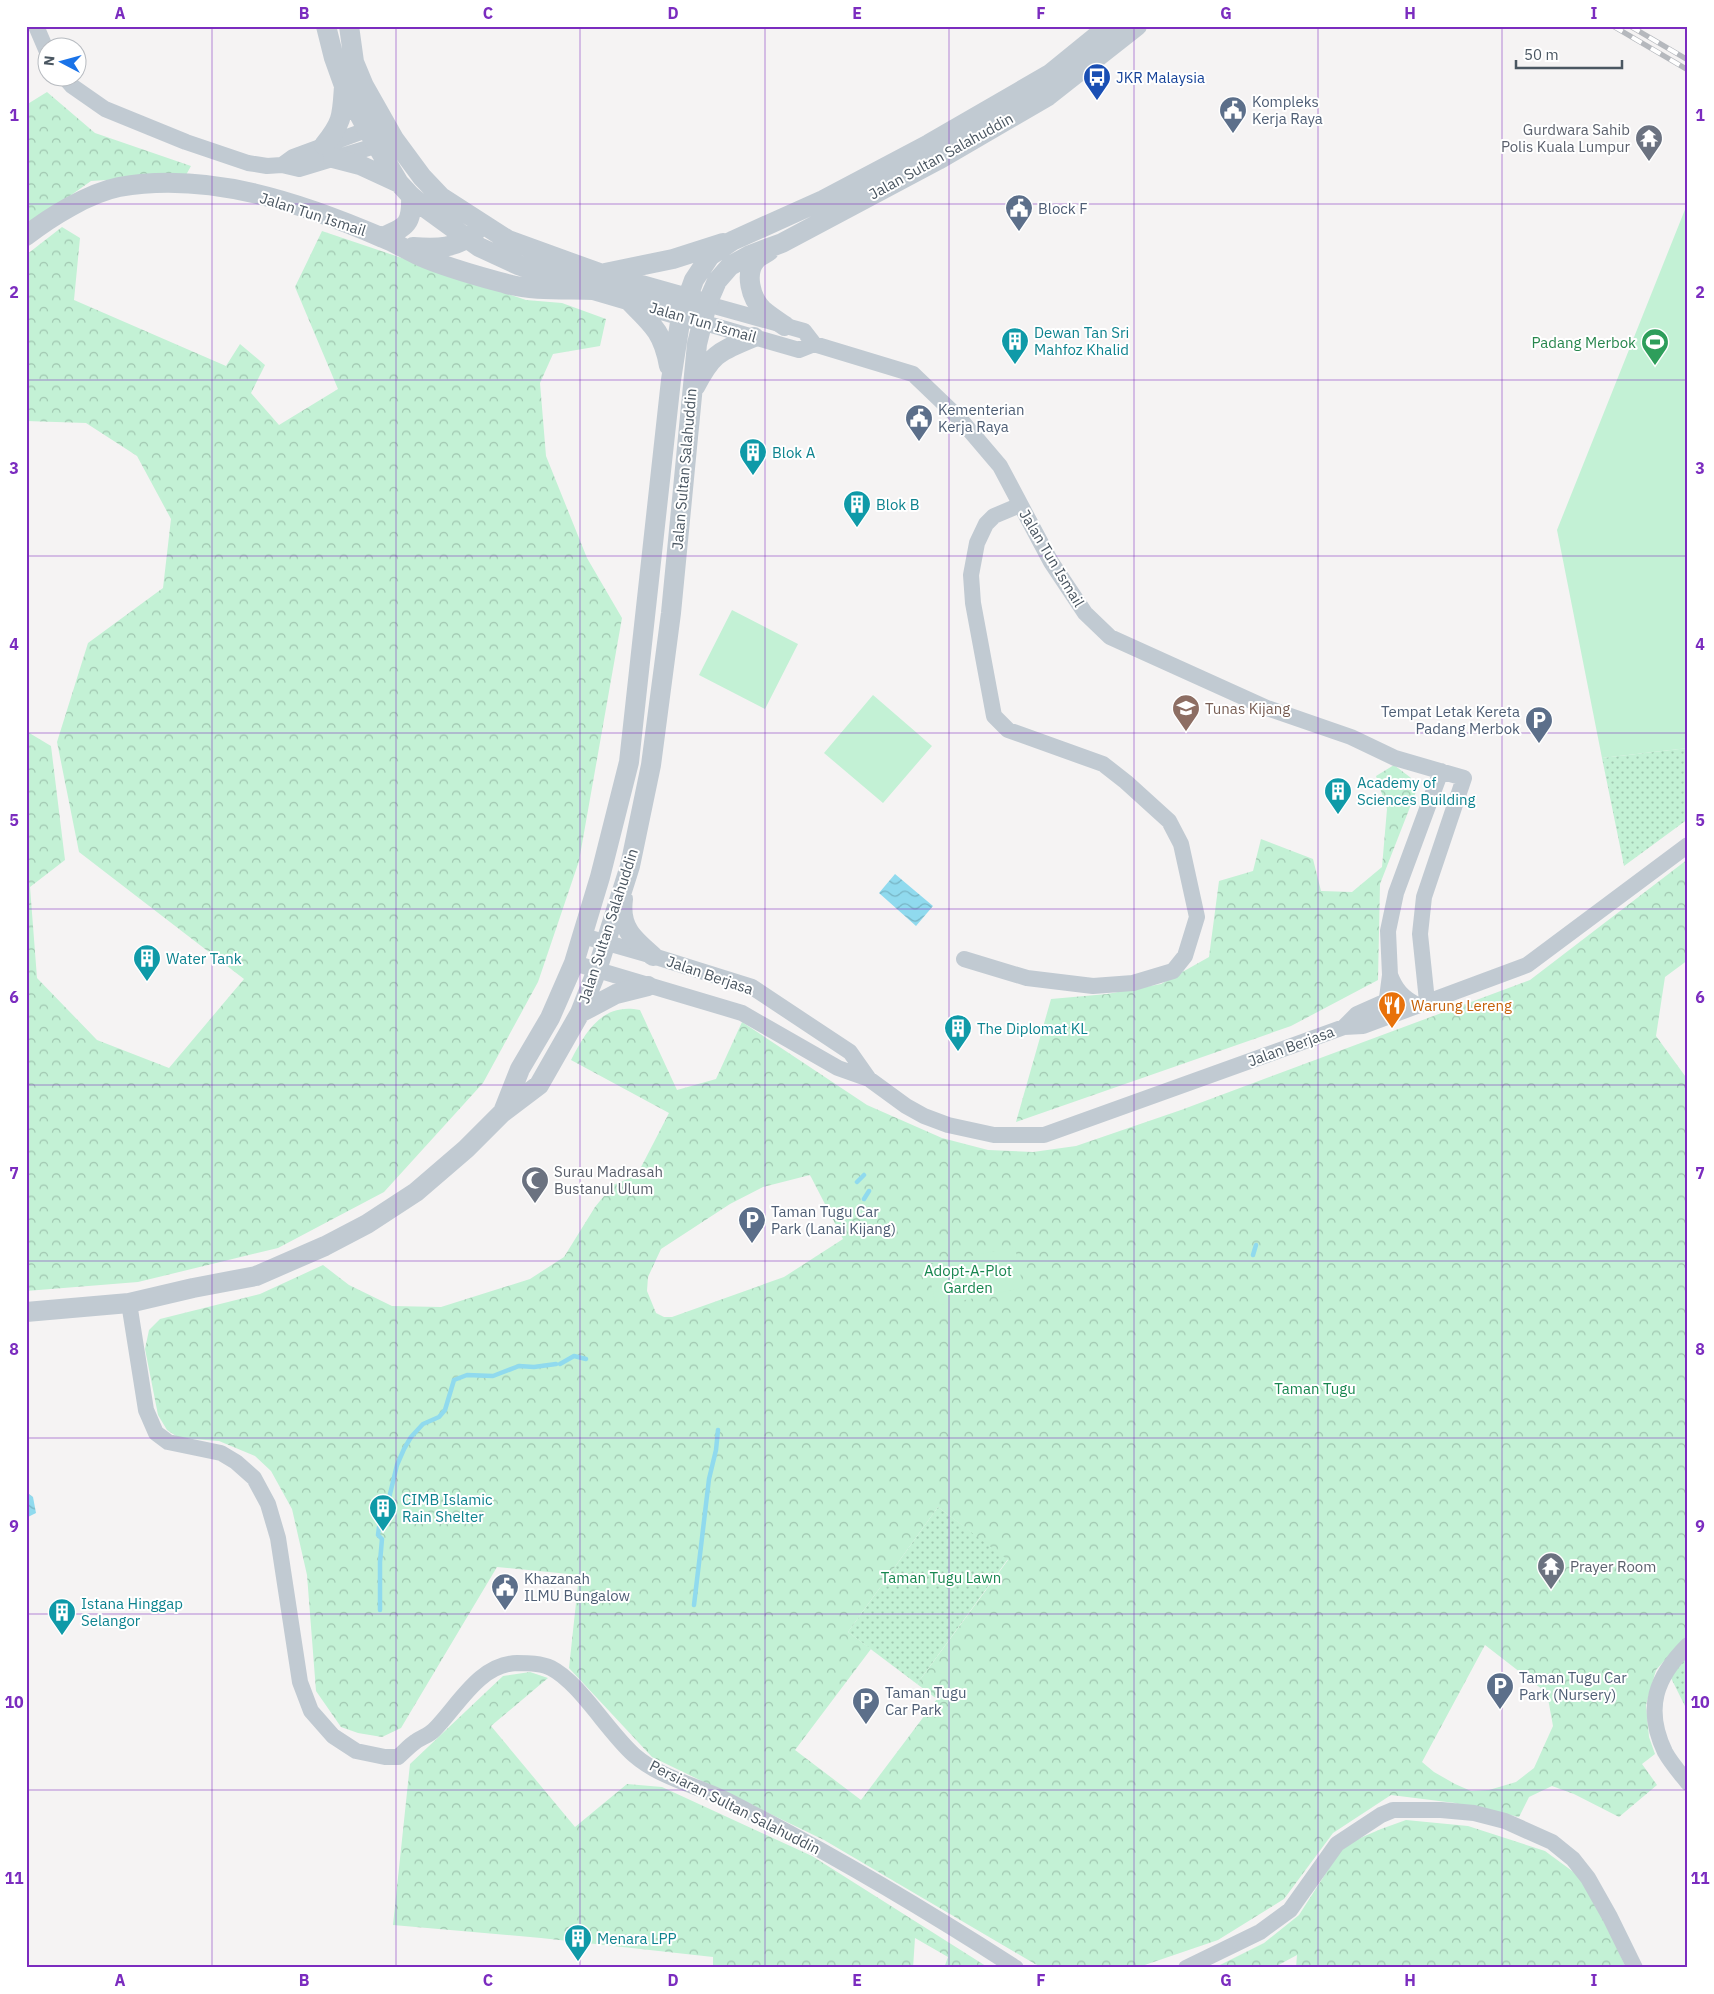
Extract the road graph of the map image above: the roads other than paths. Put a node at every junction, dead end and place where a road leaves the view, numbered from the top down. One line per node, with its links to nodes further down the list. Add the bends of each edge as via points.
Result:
1 (36, 26): 6 (street)
2 (326, 26): 7 (street)
3 (349, 26): 9 (street, via 354,62)
4 (1109, 26): 15 (street, Jalan Sultan Salahuddin, via 1050,74 946,134 823,200)
5 (1137, 26): 17 (street, Jalan Sultan Salahuddin, via 1048,96 938,160)
6 (41, 38)
7 (344, 86): 9 (street); 10 (street, via 341,120)
8 (75, 88): 10 (street, via 105,109 248,163 298,169)
9 (381, 134): 10 (street); 11 (street, Jalan Tun Ismail); 12 (street, Jalan Tun Ismail, via 441,196)
10 (329, 152): 11 (street)
11 (405, 190): 14 (street, via 411,216 400,230); 16 (street, Jalan Tun Ismail)
12 (486, 226): 16 (street, Jalan Tun Ismail); 20 (street, Jalan Tun Ismail, via 508,240)
13 (26, 236): 14 (street, Jalan Tun Ismail, via 76,203 117,188 152,183 194,185 277,199)
14 (382, 237): 18 (street, Jalan Tun Ismail)
15 (732, 241): 20 (street); 22 (street, Jalan Sultan Salahuddin, via 710,256 702,267)
16 (473, 243): 18 (street, Jalan Tun Ismail, via 442,249); 19 (street, Jalan Tun Ismail, via 471,258); 20 (street, Jalan Tun Ismail, via 518,265)
17 (782, 243): 23 (street, Jalan Sultan Salahuddin, via 730,266 717,281); 24 (street, via 756,260 750,272 750,286 762,309)
18 (400, 245): 19 (street, Jalan Tun Ismail)
19 (449, 266): 20 (street, via 509,285 554,289)
20 (598, 282): 21 (street, Jalan Tun Ismail); 22 (street, Jalan Tun Ismail)
21 (628, 300): 22 (street, Jalan Tun Ismail); 27 (street, via 659,332 666,348)
22 (684, 307): 23 (street, Jalan Tun Ismail); 27 (street, Jalan Sultan Salahuddin)
23 (704, 313): 24 (street, Jalan Tun Ismail); 25 (street, Jalan Tun Ismail); 28 (street, Jalan Sultan Salahuddin)
24 (785, 326): 26 (street, Jalan Tun Ismail, via 804,331)
25 (754, 337): 26 (street, Jalan Tun Ismail, via 799,350); 28 (street, via 712,358)
26 (814, 344): 29 (street, Jalan Tun Ismail, via 913,374 960,418 1000,466)
27 (671, 380): 34 (street, Jalan Sultan Salahuddin, via 629,762)
28 (691, 396): 33 (street, Jalan Sultan Salahuddin, via 671,613 651,765)
29 (1020, 505): 30 (street, Jalan Tun Ismail, via 1051,562 1085,613 1110,637 1267,708 1351,737 1395,758); 37 (street, via 994,516 986,524 977,544 971,575 973,603 994,716 1008,730 1103,764 1169,822 1181,844 1198,917 1185,956 1172,971 1133,983 1093,986 1027,978)
30 (1441, 771): 31 (street); 31 (street, Jalan Tun Ismail, via 1464,778); 40 (street, via 1396,893 1388,931)
31 (1453, 812): 42 (street, Jalan Tun Ismail, via 1424,897 1420,934)
32 (1688, 845): 42 (street, Jalan Berjasa, via 1527,965)
33 (624, 887): 35 (street, Jalan Sultan Salahuddin); 36 (street, via 621,913 634,940)
34 (583, 936): 35 (street, Jalan Berjasa); 38 (street, Jalan Sultan Salahuddin)
35 (605, 943): 36 (street, Jalan Berjasa); 39 (street, Jalan Sultan Salahuddin)
36 (653, 956): 45 (street, Jalan Berjasa, via 752,987 850,1052)
37 (964, 959)
38 (574, 963): 39 (street, Jalan Berjasa); 46 (street, Jalan Sultan Salahuddin, via 550,1018 520,1069)
39 (597, 970): 41 (street, Jalan Berjasa); 43 (street, Jalan Sultan Salahuddin)
40 (1390, 975): 42 (street, via 1404,999); 44 (street, via 1384,1002 1358,1014)
41 (648, 986): 43 (street, via 616,994); 45 (street, Jalan Berjasa, via 742,1013 838,1068)
42 (1422, 1003): 44 (street, Jalan Berjasa, via 1362,1026)
43 (580, 1013): 46 (street, Jalan Sultan Salahuddin, via 539,1085)
44 (1344, 1027): 45 (street, Jalan Berjasa, via 1044,1135 994,1135 948,1125 906,1106)
45 (868, 1079)
46 (502, 1113): 47 (street, Jalan Sultan Salahuddin, via 416,1192 367,1224 325,1246 256,1276)
47 (129, 1303): 48 (street, Jalan Sultan Salahuddin); 51 (street, Persiaran Sultan Salahuddin, via 146,1410 156,1433 168,1442 221,1453 236,1462 254,1478 268,1504 278,1538 300,1682 311,1710 333,1736 356,1751 398,1757 434,1730 472,1686 487,1674 514,1663 550,1667 572,1684 634,1756 666,1775 720,1797 813,1845 924,1909)
48 (26, 1312)
49 (1688, 1645): 50 (street, via 1662,1677 1654,1722 1666,1753)
50 (1688, 1783)
51 (1016, 1968)
52 (1186, 1968): 53 (street, via 1260,1932 1290,1910 1338,1844 1393,1810 1474,1814 1505,1821 1552,1842 1573,1859 1588,1878)
53 (1635, 1968)

